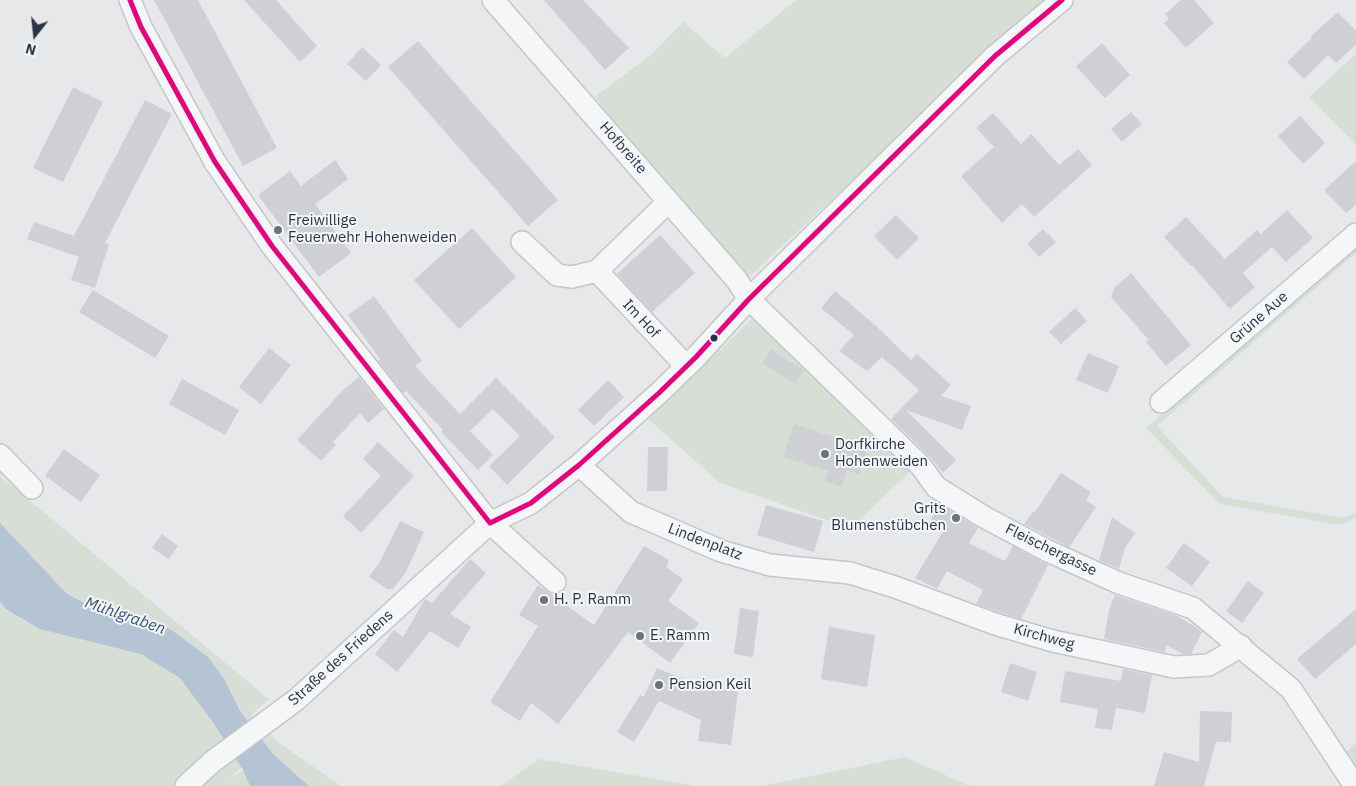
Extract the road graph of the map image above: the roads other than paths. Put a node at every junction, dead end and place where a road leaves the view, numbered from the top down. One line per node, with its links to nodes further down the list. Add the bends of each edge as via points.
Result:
1 (130, 0): 14 (street, via 141,27 215,162 272,246)
2 (493, 0): 4 (street, Hofbreite)
3 (1062, 0): 8 (street, Straße des Friedens, via 995,56)
4 (668, 202): 7 (street); 8 (street, Hofbreite)
5 (1356, 234): 10 (street, Grüne Aue)
6 (522, 242): 7 (street, via 557,276 572,277)
7 (597, 271): 9 (street, Im Hof)
8 (750, 299): 9 (street, Straße des Friedens); 17 (street, Fleischergasse, via 921,466 936,487 1048,551 1119,583 1193,608)
9 (686, 366): 12 (street, Straße des Friedens)
10 (1161, 402)
11 (0, 455): 13 (street)
12 (579, 465): 14 (street, Straße des Friedens, via 531,503); 15 (street, Lindenplatz, via 631,512 721,551 770,565)
13 (32, 488)
14 (490, 523): 16 (street); 18 (street, Straße des Friedens, via 296,700 212,762)
15 (850, 573): 17 (street, Kirchweg, via 1045,639 1174,667 1209,665)
16 (555, 582)
17 (1241, 646): 19 (street, Fleischergasse, via 1291,689)
18 (186, 786)
19 (1355, 786)

